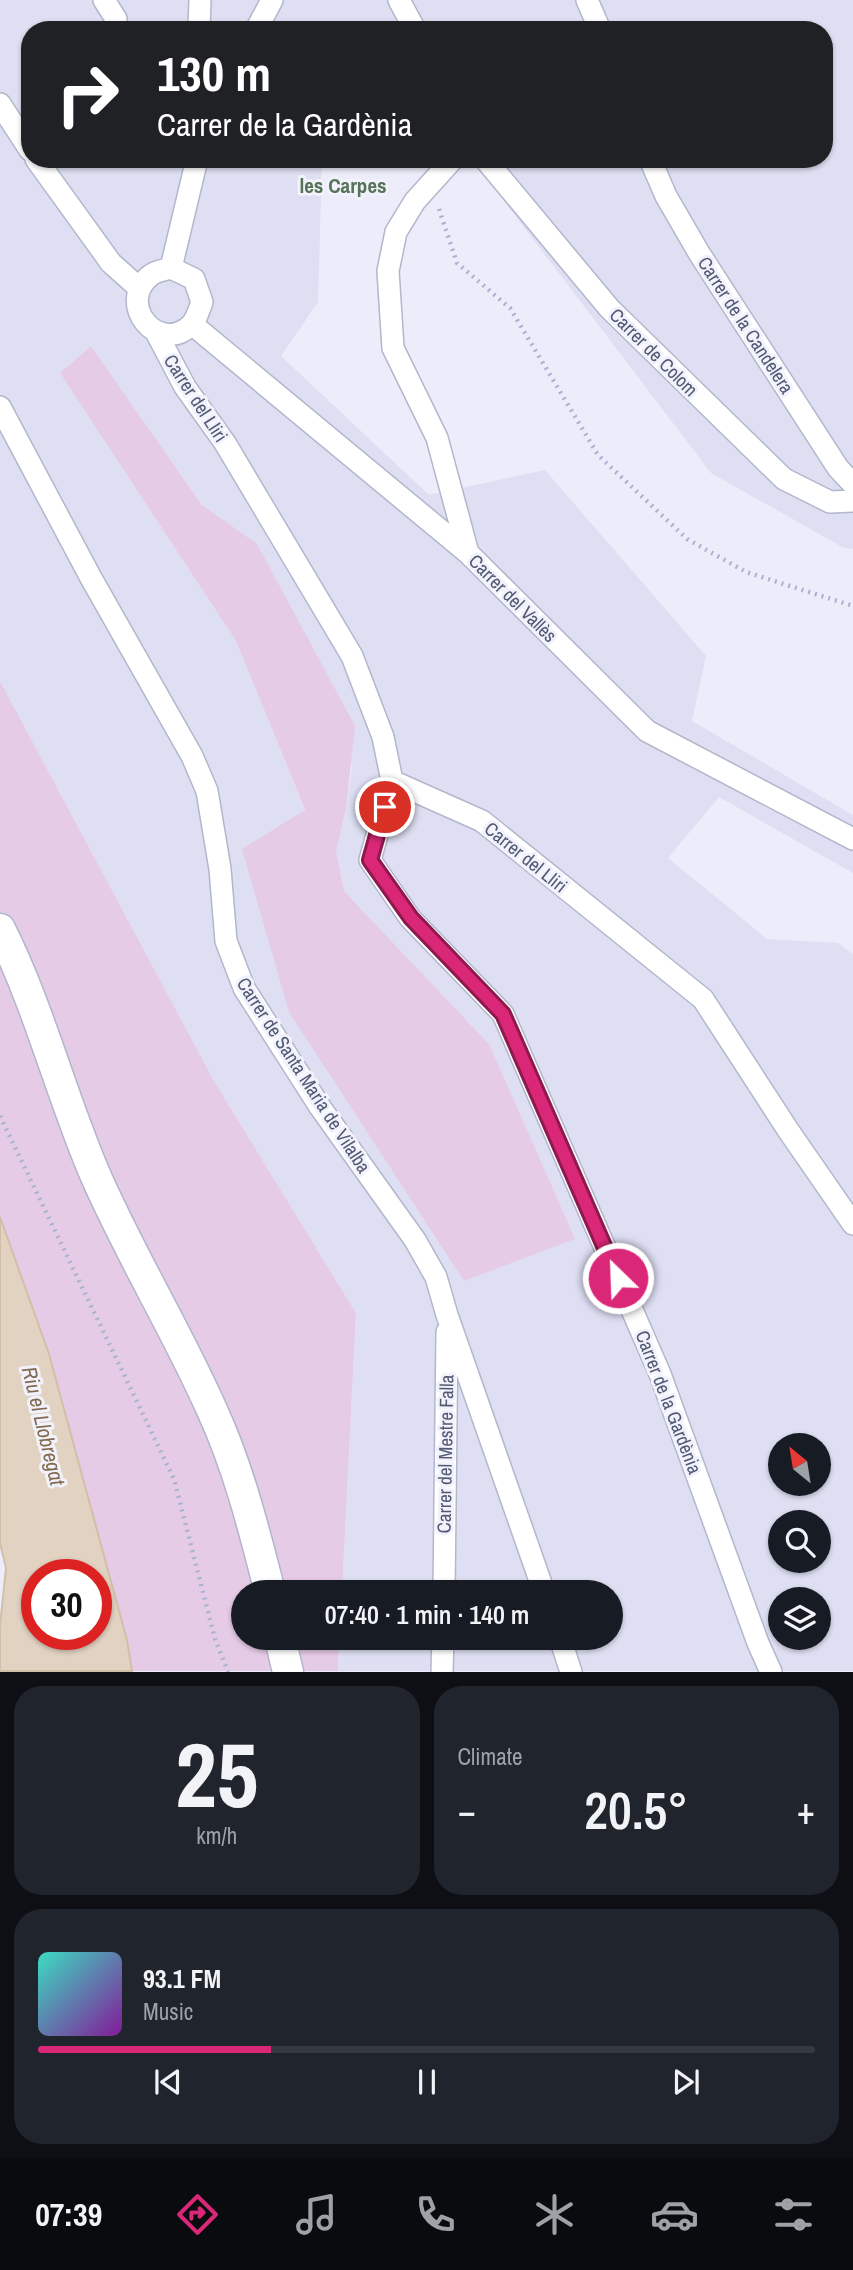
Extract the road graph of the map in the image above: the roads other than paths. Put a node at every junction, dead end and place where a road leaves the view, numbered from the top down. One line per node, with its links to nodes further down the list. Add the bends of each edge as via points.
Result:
1 (104, 0): 6 (street)
2 (200, 0): 7 (street)
3 (272, 0): 8 (street)
4 (399, 0): 9 (street)
5 (587, 0): 10 (street)
6 (116, 19)
7 (199, 21)
8 (261, 21)
9 (410, 21)
10 (596, 21)
11 (0, 104): 12 (street)
12 (21, 136)
13 (42, 168): 19 (street, via 111,263)
14 (195, 168): 18 (street)
15 (445, 168): 25 (street, via 415,201 396,232 388,271 393,348 437,438)
16 (492, 168): 24 (street, Carrer de Colom, via 609,308 783,479 830,502)
17 (654, 168): 23 (street, Carrer de la Candelera, via 699,253 838,468)
18 (171, 268): 19 (street, via 152,273); 20 (street, via 194,279 202,302)
19 (139, 288): 21 (street, via 136,305 143,321)
20 (192, 325): 21 (street, via 182,332); 25 (street, Carrer del Vallès)
21 (156, 332): 26 (street, Carrer del Lliri, via 185,387 225,443 352,656 383,737)
22 (0, 407): 30 (street, Carrer de Santa Maria de Vilalba, via 207,791 226,941 244,988 320,1107 415,1240 436,1277)
23 (853, 484)
24 (853, 501)
25 (468, 553): 27 (street, Carrer del Vallès, via 647,731)
26 (392, 781): 29 (street, Carrer del Lliri, via 482,821 703,999); 40 (street, Carrer de la Gardènia, via 370,860 411,918 503,1014 660,1374)
27 (853, 839)
28 (0, 929): 31 (street, via 18,965 94,1171 214,1413 234,1463)
29 (853, 1224)
30 (447, 1315): 32 (street, Carrer del Mestre Falla); 33 (street, Carrer de Santa Maria de Vilalba)
31 (267, 1580)
32 (443, 1580)
33 (540, 1580)
34 (283, 1650): 37 (street)
35 (443, 1650): 38 (street)
36 (564, 1650): 39 (street)
37 (288, 1671)
38 (442, 1671)
39 (571, 1671)
40 (771, 1671)

